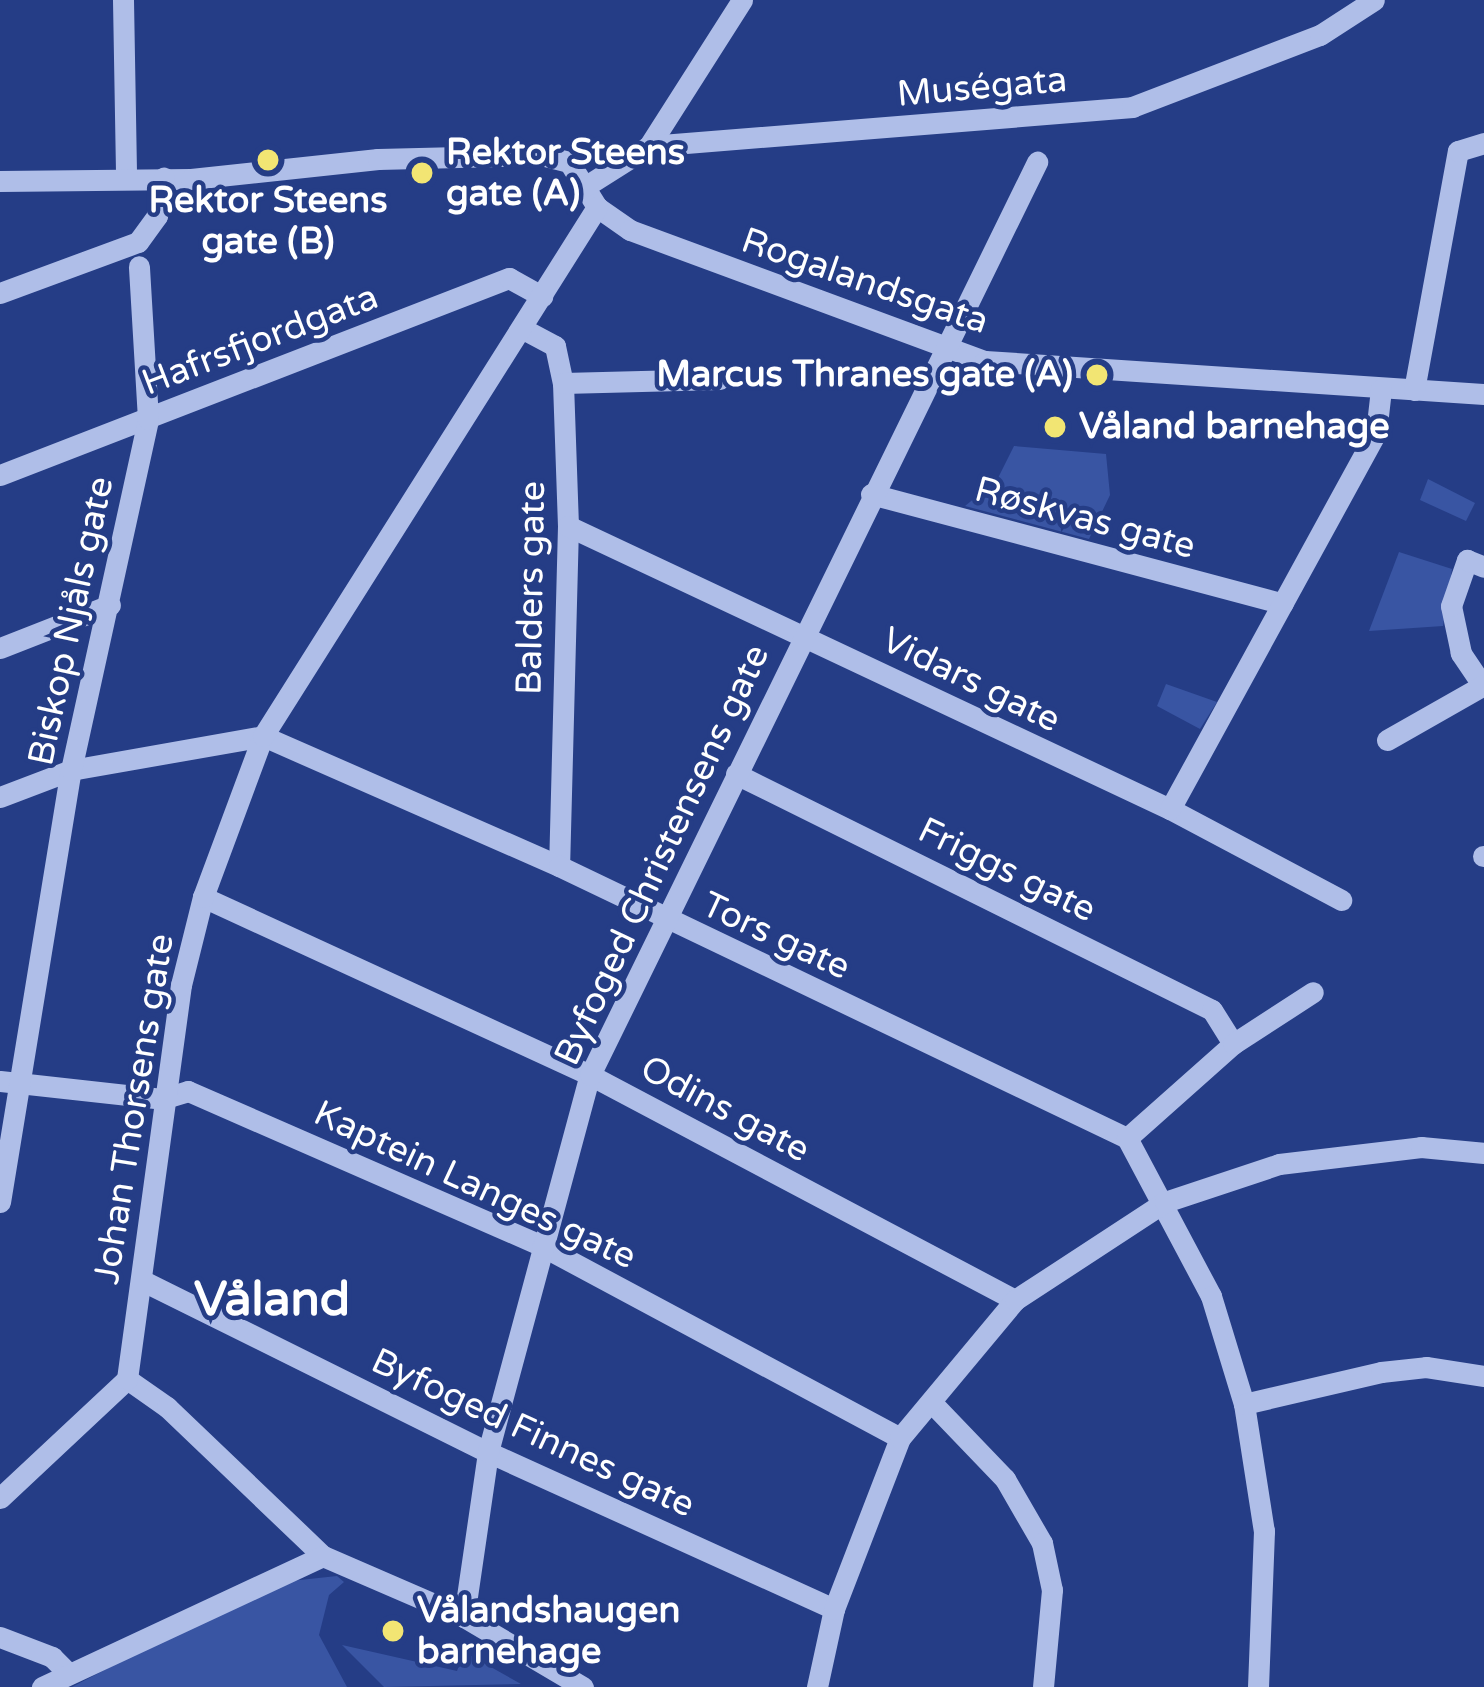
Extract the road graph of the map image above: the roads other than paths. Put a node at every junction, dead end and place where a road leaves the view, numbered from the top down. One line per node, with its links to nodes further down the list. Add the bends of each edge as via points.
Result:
1 (123, 0): 7 (street)
2 (742, 0): 5 (street)
3 (1374, 0): 5 (street, Muségata, via 1320,35 1132,107)
4 (1484, 143): 20 (street, via 1458,151)
5 (649, 146): 10 (street, Muségata)
6 (1036, 162): 16 (street, Byfoged Christensens gate)
7 (126, 175): 8 (street); 9 (street)
8 (164, 178): 10 (street, via 541,155 569,162); 13 (street, via 157,216 138,242)
9 (0, 181)
10 (586, 186): 11 (street)
11 (597, 207): 14 (street, Johan Thorsens gate); 16 (street, Rogalandsgata, via 630,230)
12 (140, 266): 22 (street, Biskop Njåls gate)
13 (0, 293)
14 (542, 296): 15 (street, Johan Thorsens gate); 22 (street, Hafrsfjordgata, via 509,278)
15 (525, 330): 18 (street, Balders gate, via 555,346); 32 (street, Johan Thorsens gate)
16 (943, 348): 19 (street, Rogalandsgata, via 985,361); 24 (street, Byfoged Christensens gate)
17 (720, 379): 18 (street)
18 (563, 383): 25 (street, Balders gate)
19 (1381, 389): 20 (street, Rogalandsgata); 27 (street, via 1376,434)
20 (1414, 390): 21 (street, Rogalandsgata)
21 (1484, 394)
22 (148, 419): 23 (street, Hafrsfjordgata); 28 (street, Biskop Njåls gate)
23 (0, 475)
24 (871, 494): 27 (street, Røskvas gate); 29 (street, Byfoged Christensens gate)
25 (568, 526): 29 (street, Vidars gate); 38 (street, Balders gate)
26 (1484, 567): 31 (street, via 1467,560 1451,606 1461,653)
27 (1283, 604): 37 (street)
28 (110, 605): 30 (street); 34 (street, Biskop Njåls gate)
29 (803, 634): 35 (street, Byfoged Christensens gate); 37 (street, Vidars gate)
30 (0, 648)
31 (1483, 685): 33 (street)
32 (263, 736): 34 (street); 38 (street, Tors gate); 39 (street, Johan Thorsens gate)
33 (1387, 740)
34 (71, 770): 36 (street); 45 (street, Biskop Njåls gate)
35 (736, 774): 41 (street, Byfoged Christensens gate); 43 (street, Friggs gate, via 1198,999)
36 (0, 797)
37 (1170, 809): 40 (street, Vidars gate)
38 (559, 866): 41 (street, Tors gate)
39 (203, 897): 44 (street, Odins gate); 46 (street, Johan Thorsens gate)
40 (1341, 900)
41 (666, 921): 44 (street, Byfoged Christensens gate); 47 (street, Tors gate)
42 (1313, 992): 43 (street)
43 (1233, 1044): 47 (street)
44 (590, 1075): 51 (street, Byfoged Christensens gate); 53 (street, Odins gate)
45 (6, 1084): 46 (street, Kaptein Langes gate); 49 (street, Biskop Njåls gate)
46 (163, 1100): 51 (street, Kaptein Langes gate, via 188,1091); 52 (street, Johan Thorsens gate)
47 (1127, 1138): 50 (street)
48 (1484, 1153): 50 (street, via 1420,1147 1279,1164)
49 (0, 1202)
50 (1165, 1202): 53 (street); 57 (street, via 1210,1295)
51 (542, 1246): 58 (street, Kaptein Langes gate); 59 (street, Byfoged Christensens gate)
52 (141, 1280): 55 (street, Johan Thorsens gate); 59 (street, Byfoged Finnes gate)
53 (1015, 1300): 56 (street)
54 (1484, 1376): 57 (street, via 1426,1367 1382,1372)
55 (128, 1379): 60 (street); 61 (street)
56 (933, 1404): 58 (street); 69 (street, via 1005,1479 1042,1543 1052,1590)
57 (1244, 1404): 70 (street, via 1264,1531)
58 (899, 1438): 62 (street)
59 (488, 1452): 62 (street, Byfoged Finnes gate); 63 (street, Byfoged Christensens gate)
60 (0, 1498)
61 (322, 1556): 63 (street); 65 (street)
62 (834, 1609): 68 (street)
63 (464, 1617): 67 (street)
64 (0, 1637): 65 (street, via 52,1657)
65 (65, 1671): 66 (street)
66 (42, 1687)
67 (583, 1687)
68 (817, 1687)
69 (1043, 1687)
70 (1258, 1687)

